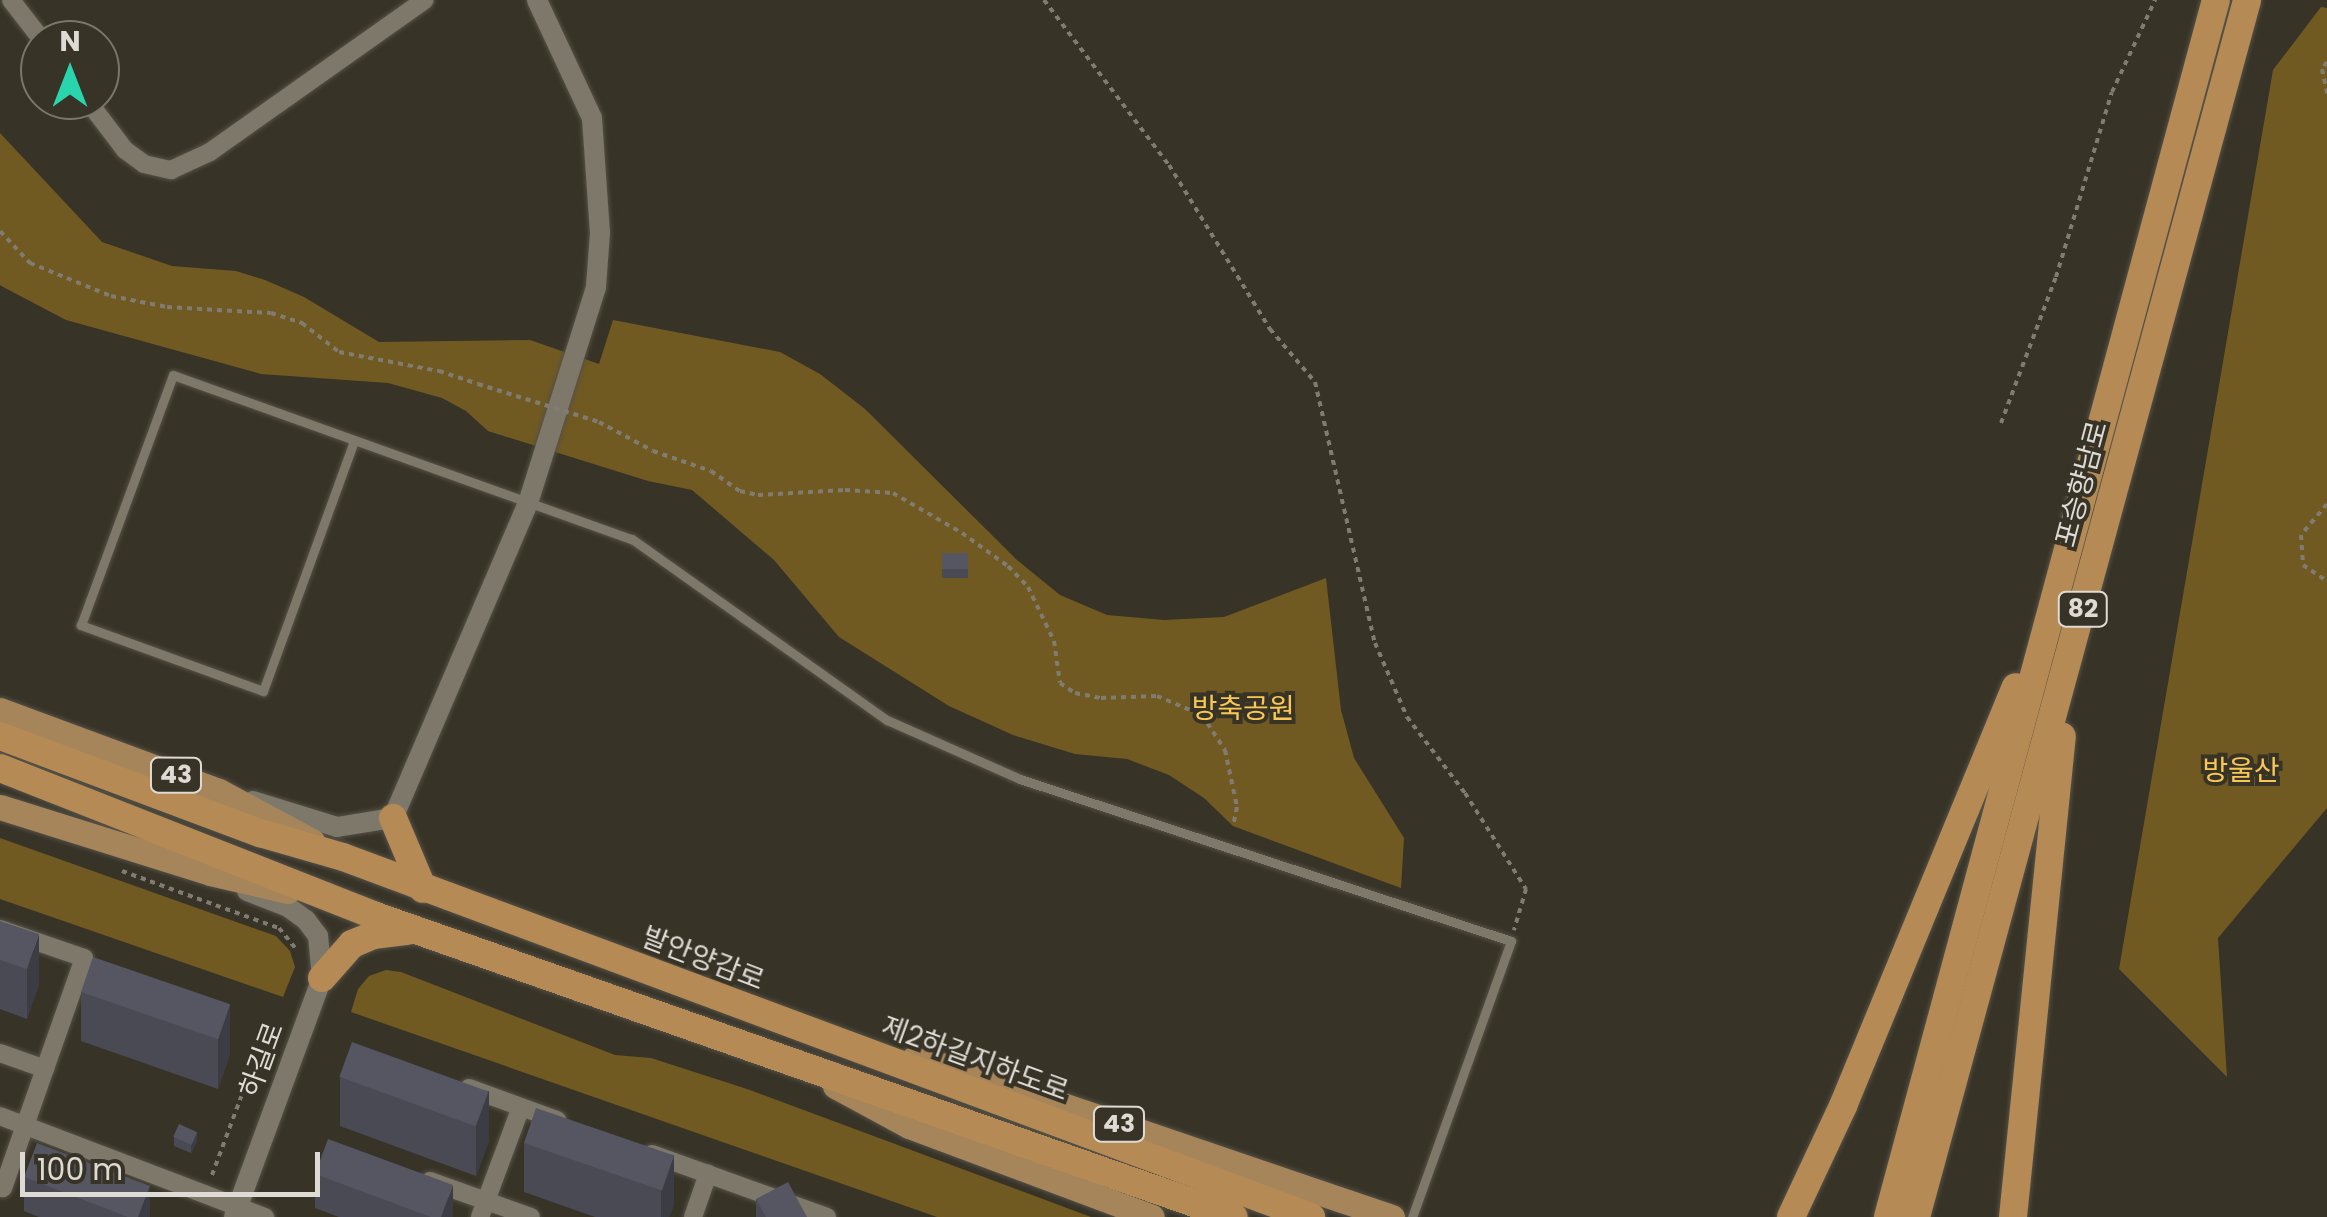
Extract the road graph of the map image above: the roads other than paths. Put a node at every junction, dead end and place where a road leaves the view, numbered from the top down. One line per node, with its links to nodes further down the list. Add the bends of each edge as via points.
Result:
1 (426, 0): 5 (street, via 210,152 170,170 144,164 125,150)
2 (537, 0): 7 (street, via 592,118 600,234 596,287)
3 (2216, 0): 8 (highway, 포승향남로 / 82)
4 (2247, 0): 9 (highway, 포승향남로 / 82)
5 (102, 120)
6 (354, 441): 6 (lane, via 263,691 82,625 173,375); 7 (lane)
7 (528, 502): 15 (street); 46 (lane, via 632,539 887,720 1020,779 1510,941)
8 (2051, 608): 47 (highway); 48 (highway, 포승향남로 / 82)
9 (2070, 657): 49 (highway, 포승향남로 / 82); 50 (highway)
10 (0, 710): 13 (main road, 43)
11 (0, 736): 17 (highway, 발안양감로)
12 (0, 768): 19 (highway)
13 (219, 790): 15 (street, via 337,827); 17 (main road, 43)
14 (0, 806): 16 (main road)
15 (393, 818): 18 (highway)
16 (64, 829): 19 (main road); 22 (street, via 288,907 318,936)
17 (343, 857): 18 (highway, 발안양감로 / 43)
18 (424, 889): 23 (highway, 발안양감로 / 43)
19 (344, 904): 21 (highway)
20 (0, 929): 26 (street, via 93,961)
21 (420, 931): 22 (highway, via 394,930 352,944); 25 (highway)
22 (322, 978): 37 (street, 하길로)
23 (842, 1045): 44 (highway, 제2하길지하도로); 45 (main road, 발안양감로 / 43, via 951,1067)
24 (0, 1053): 26 (street)
25 (778, 1056): 42 (main road, via 909,1126); 43 (highway)
26 (45, 1069): 30 (street)
27 (454, 1083): 28 (street)
28 (520, 1107): 31 (street); 36 (street)
29 (0, 1116): 30 (street)
30 (26, 1125): 35 (street); 37 (street)
31 (577, 1127)
32 (633, 1147): 33 (street)
33 (708, 1174): 40 (street); 41 (street)
34 (414, 1175): 36 (street)
35 (3, 1188)
36 (483, 1209): 39 (street)
37 (236, 1212): 38 (street)
38 (265, 1217)
39 (530, 1217)
40 (693, 1217)
41 (827, 1217)
42 (1152, 1217)
43 (1234, 1217)
44 (1311, 1217)
45 (1392, 1217)
46 (1412, 1217)
47 (1791, 1217)
48 (1888, 1217)
49 (1916, 1217)
50 (2013, 1217)

